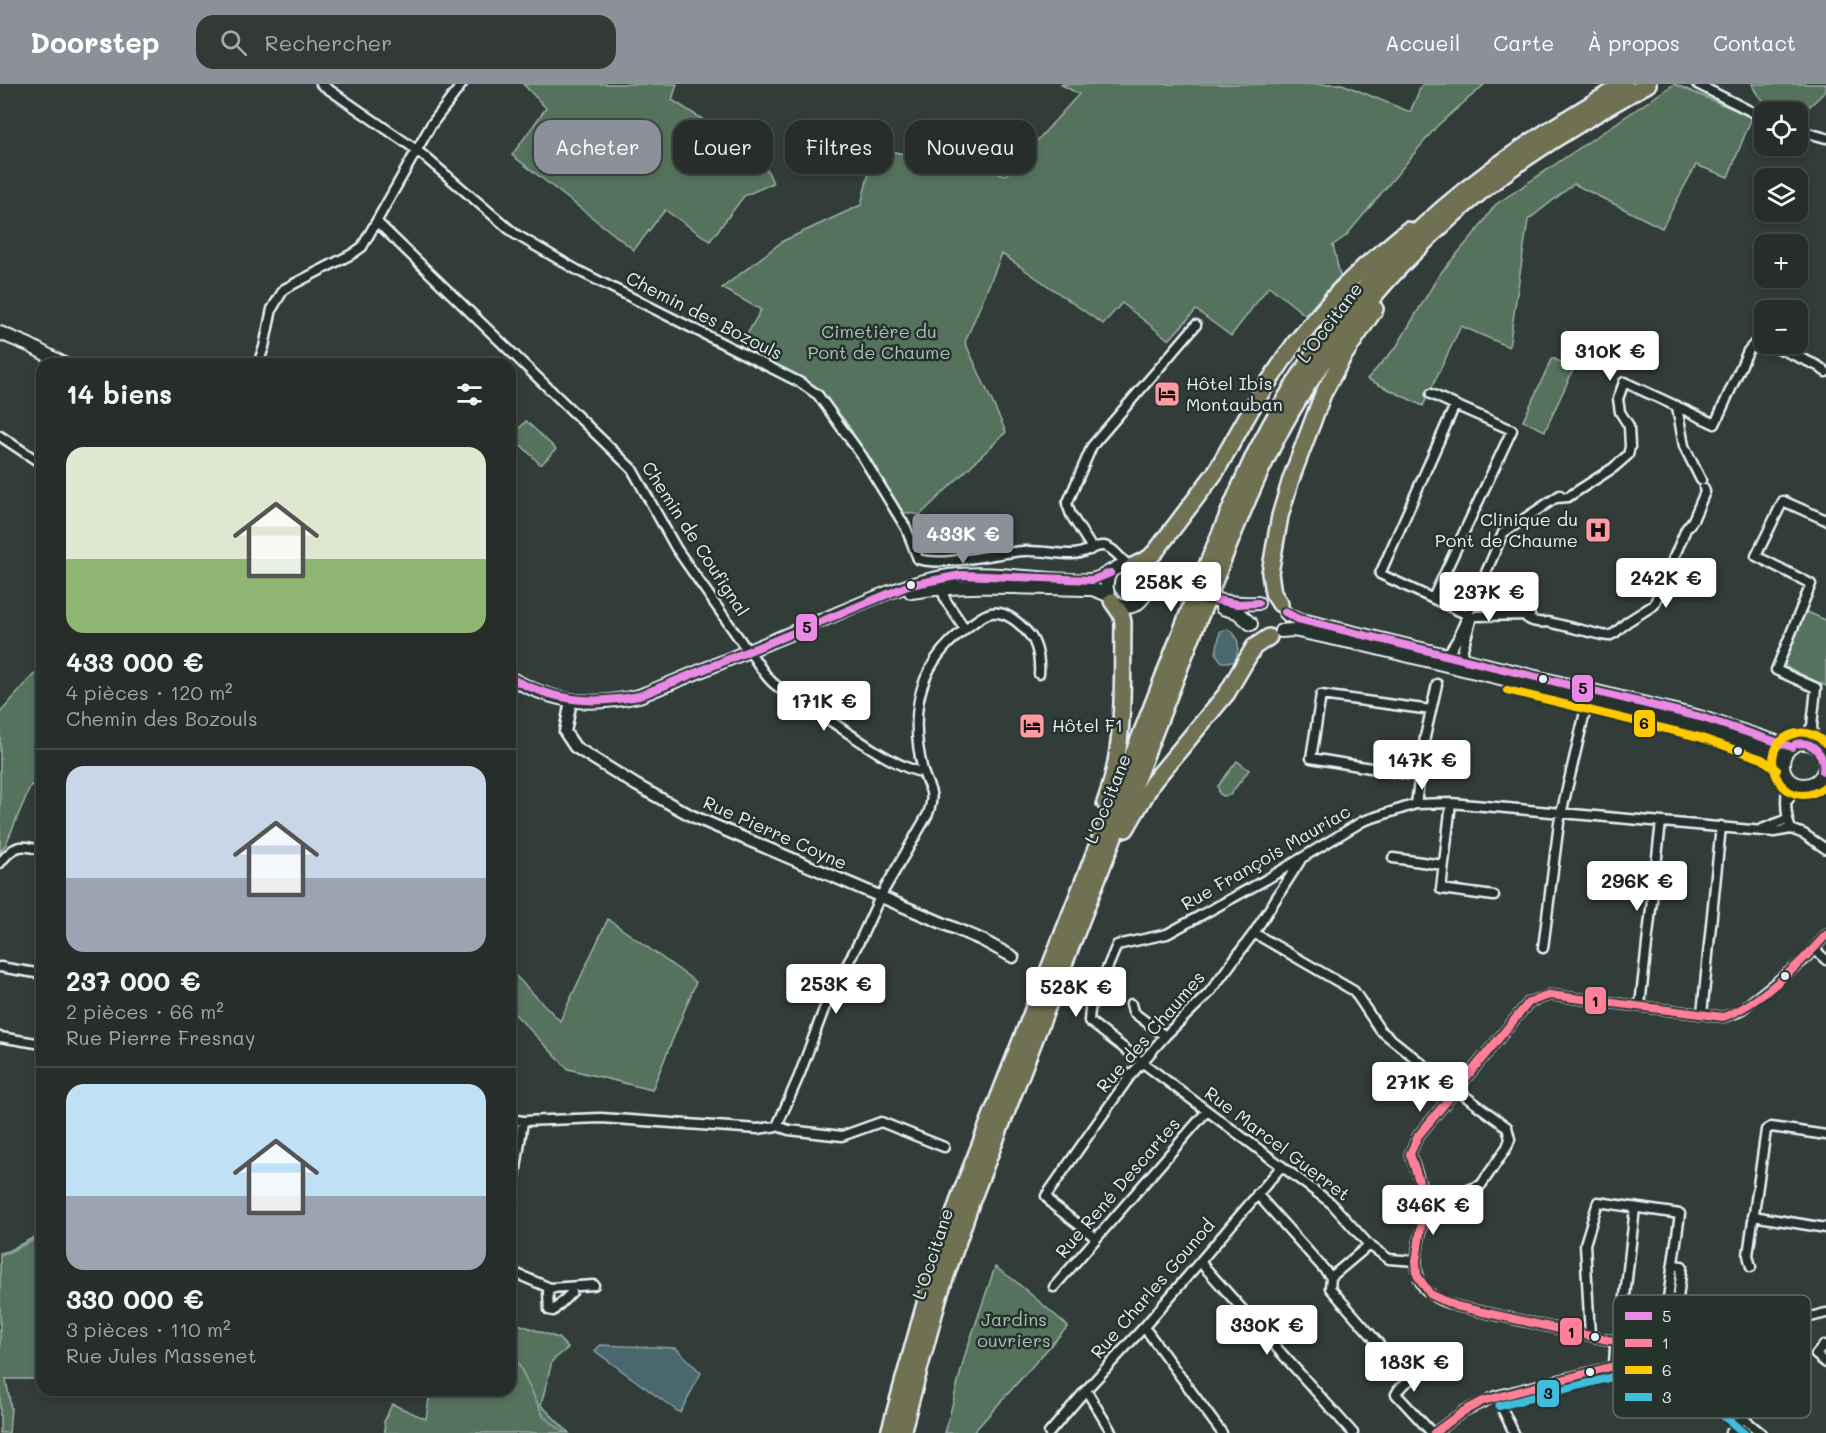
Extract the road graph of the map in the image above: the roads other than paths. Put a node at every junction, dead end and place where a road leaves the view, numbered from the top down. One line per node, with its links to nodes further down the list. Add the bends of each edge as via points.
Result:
1 (321, 84): 9 (street, Chemin des Bozouls)
2 (462, 84): 9 (street, via 431,125)
3 (1625, 84): 10 (highway, L'Occitane, via 1548,130)
4 (1648, 84): 11 (highway, L'Occitane, via 1506,173)
5 (1698, 84): 6 (street)
6 (1754, 113)
7 (1808, 133): 8 (street)
8 (1826, 138)
9 (418, 151): 12 (street); 27 (street, Chemin des Bozouls, via 515,234 818,394 900,517 918,559 943,561 1024,551 1073,554)
10 (1469, 187): 28 (highway, via 1432,210 1365,266 1316,317 1275,370 1215,473 1156,551); 31 (highway, L'Occitane, via 1422,227 1387,264 1302,373 1256,452)
11 (1451, 218): 31 (highway, L'Occitane, via 1354,319 1325,360 1275,441); 40 (highway, via 1365,322 1320,402 1280,516 1270,583)
12 (377, 222): 18 (street, via 362,247 352,255 284,289 272,309); 46 (street, Chemin de Coufignal, via 632,469 676,548)
13 (1196, 325): 27 (street, via 1092,446 1067,504)
14 (0, 333): 17 (main road)
15 (1754, 344): 22 (street, via 1715,424)
16 (1792, 354): 19 (street)
17 (53, 358)
18 (260, 358)
19 (1823, 368)
20 (1431, 394): 21 (street)
21 (1455, 405): 36 (street, via 1380,574); 36 (street, via 1512,430)
22 (1677, 407): 41 (street, via 1624,382 1618,399 1620,412 1629,426 1628,455 1613,468 1578,489 1572,488 1503,532 1475,595); 41 (street, via 1683,446 1705,492 1654,605 1608,636 1526,616)
23 (0, 436): 24 (street)
24 (36, 460)
25 (1826, 520): 56 (street, via 1783,501 1756,556 1811,584 1776,670 1816,688)
26 (1107, 547): 27 (street, Chemin des Bozouls); 28 (street); 29 (street, via 1112,555)
27 (1090, 550)
28 (1136, 569): 29 (main road, via 1117,567); 37 (main road, via 1147,588); 38 (main road, via 1153,585 1166,590 1237,604)
29 (1111, 572): 30 (main road, via 1093,580); 35 (main road, via 1106,584)
30 (1000, 576): 33 (main road, via 948,581); 34 (main road, via 948,577)
31 (1208, 579): 81 (highway, L'Occitane, bridge)
32 (960, 586): 33 (main road); 35 (main road, via 1092,589); 39 (street, via 952,594)
33 (941, 588): 34 (main road); 39 (street)
34 (883, 596): 46 (main road)
35 (1110, 598): 37 (main road, via 1130,606); 81 (highway, via 1123,622 1120,735 1107,797 1093,837)
36 (1433, 598): 41 (street)
37 (1142, 600): 42 (main road, via 1161,596 1230,609)
38 (1258, 603): 40 (main road, via 1269,600); 42 (main road, via 1251,612)
39 (952, 608): 43 (street)
40 (1283, 608): 44 (main road, via 1286,622); 47 (main road, via 1298,619)
41 (1473, 613): 47 (street, via 1454,646); 48 (street)
42 (1251, 624): 44 (main road, via 1257,633)
43 (965, 629): 49 (street, via 988,613 1010,616 1033,639); 61 (street, via 949,643 921,686 917,727)
44 (1275, 634): 45 (main road, via 1293,630); 81 (highway, via 1254,646 1227,693 1153,782 1114,854)
45 (1364, 645): 48 (street, via 1448,663); 52 (main road)
46 (749, 650): 53 (main road, via 639,696 612,702); 61 (street, Chemin de Coufignal, via 765,675 780,688 883,754 913,771)
47 (1442, 654): 48 (main road)
48 (1461, 656): 54 (main road)
49 (1039, 674)
50 (516, 681): 53 (main road, via 548,696)
51 (1437, 684): 55 (street)
52 (1587, 699): 54 (street, via 1593,695); 59 (main road, via 1702,727 1765,749); 69 (street)
53 (571, 701): 83 (street, Rue Pierre Coyne, via 565,732 585,754 692,816)
54 (1668, 709): 57 (main road)
55 (1431, 710): 62 (street); 62 (street, via 1321,695 1311,758)
56 (1812, 726): 57 (street); 58 (street)
57 (1796, 745): 58 (main road); 59 (main road)
58 (1814, 746): 60 (main road, via 1822,753)
59 (1783, 762): 63 (main road)
60 (1825, 765): 64 (main road)
61 (923, 772): 83 (street, via 933,799 928,814)
62 (1419, 776): 68 (street)
63 (1788, 777): 65 (main road); 66 (street)
64 (1821, 781): 65 (main road)
65 (1803, 784): 66 (street)
66 (1788, 801): 70 (street)
67 (1451, 803): 68 (street, Rue François Mauriac); 69 (street, Rue François Mauriac); 80 (street)
68 (1416, 804): 78 (street, Rue François Mauriac, via 1363,821)
69 (1561, 813): 71 (street, Rue François Mauriac); 86 (street)
70 (1787, 819): 73 (street); 74 (street, Rue François Mauriac)
71 (1661, 822): 72 (street, Rue François Mauriac); 93 (street)
72 (1721, 826): 74 (street, Rue François Mauriac); 94 (street)
73 (1791, 829): 74 (street, Rue François Mauriac); 76 (street)
74 (1761, 830)
75 (36, 849): 79 (street, via 18,847)
76 (1826, 849)
77 (1393, 858): 80 (street)
78 (1300, 860): 84 (street, Rue des Chaumes); 98 (street, Rue François Mauriac, via 1167,934 1117,945 1090,1009 1089,1021)
79 (0, 863)
80 (1443, 865): 82 (street, via 1441,889)
81 (1090, 879): 139 (highway, L'Occitane, via 952,1219); 140 (highway, L'Occitane, via 939,1296)
82 (1494, 896)
83 (880, 897): 88 (street, Rue Pierre Coyne); 103 (street, via 824,1009)
84 (1254, 933): 95 (street, Rue des Chaumes, via 1209,993); 99 (street, via 1353,991 1380,1030)
85 (1825, 941): 87 (street)
86 (1543, 948)
87 (1814, 949): 89 (street); 94 (street, via 1738,1012 1723,1017)
88 (1013, 957)
89 (1826, 960)
90 (0, 968): 91 (street)
91 (36, 973)
92 (1131, 1004): 95 (street, via 1132,1012)
93 (1640, 1005): 94 (street); 99 (street, via 1550,995 1529,1002)
94 (1702, 1014)
95 (1166, 1036): 98 (street, Rue des Chaumes)
96 (0, 1037): 97 (street)
97 (36, 1043)
98 (1143, 1063): 100 (street, Rue Marcel Guerret); 113 (street, Rue des Chaumes, via 1046,1197)
99 (1456, 1090): 109 (street, via 1418,1136 1410,1154); 109 (street, via 1500,1122 1510,1139 1481,1185)
100 (1207, 1111): 107 (street, Rue Marcel Guerret); 113 (street, Rue René Descartes)
101 (516, 1120): 102 (street)
102 (523, 1121): 103 (street, via 601,1118 758,1129); 106 (street)
103 (777, 1126): 105 (street, via 843,1136 881,1122)
104 (1826, 1135): 111 (street, via 1771,1127 1766,1130)
105 (944, 1147)
106 (516, 1160)
107 (1282, 1166): 108 (street, Rue Charles Gounod); 114 (street, Rue Marcel Guerret, via 1331,1203)
108 (1257, 1194): 116 (street, Rue Charles Gounod); 120 (street)
109 (1424, 1207): 115 (street)
110 (1635, 1208): 117 (street, via 1680,1214); 125 (street); 129 (street, via 1598,1202 1585,1244)
111 (1753, 1216): 112 (street); 118 (street, via 1748,1255)
112 (1826, 1228)
113 (1096, 1238): 123 (street, Rue René Descartes)
114 (1369, 1245): 115 (street, Rue Marcel Guerret, via 1389,1259); 120 (street)
115 (1416, 1261): 129 (street, via 1422,1283 1430,1294 1445,1302)
116 (1200, 1262): 128 (street, Rue Charles Gounod); 144 (street)
117 (1673, 1265)
118 (1751, 1267)
119 (516, 1274): 124 (street)
120 (1330, 1277): 131 (street, via 1330,1288)
121 (594, 1285): 122 (street)
122 (569, 1287): 124 (street); 124 (street, via 572,1292 554,1311 549,1310)
123 (1054, 1287)
124 (550, 1288)
125 (1624, 1295)
126 (1826, 1313): 127 (street)
127 (1811, 1317)
128 (1144, 1327): 136 (street, Rue Charles Gounod); 143 (street)
129 (1590, 1336): 130 (street)
130 (1613, 1340)
131 (1379, 1344)
132 (1824, 1345): 134 (street, via 1816,1355)
133 (1438, 1355): 145 (street, via 1396,1394)
134 (1826, 1363)
135 (1613, 1365): 137 (street)
136 (1086, 1389): 141 (street, Rue Charles Gounod); 142 (street)
137 (1496, 1396): 145 (street, via 1464,1411); 146 (street)
138 (1742, 1418): 147 (street); 148 (street)
139 (889, 1433)
140 (902, 1433)
141 (1049, 1433)
142 (1113, 1433)
143 (1222, 1433)
144 (1353, 1433)
145 (1433, 1433)
146 (1514, 1433)
147 (1730, 1433)
148 (1761, 1433)

